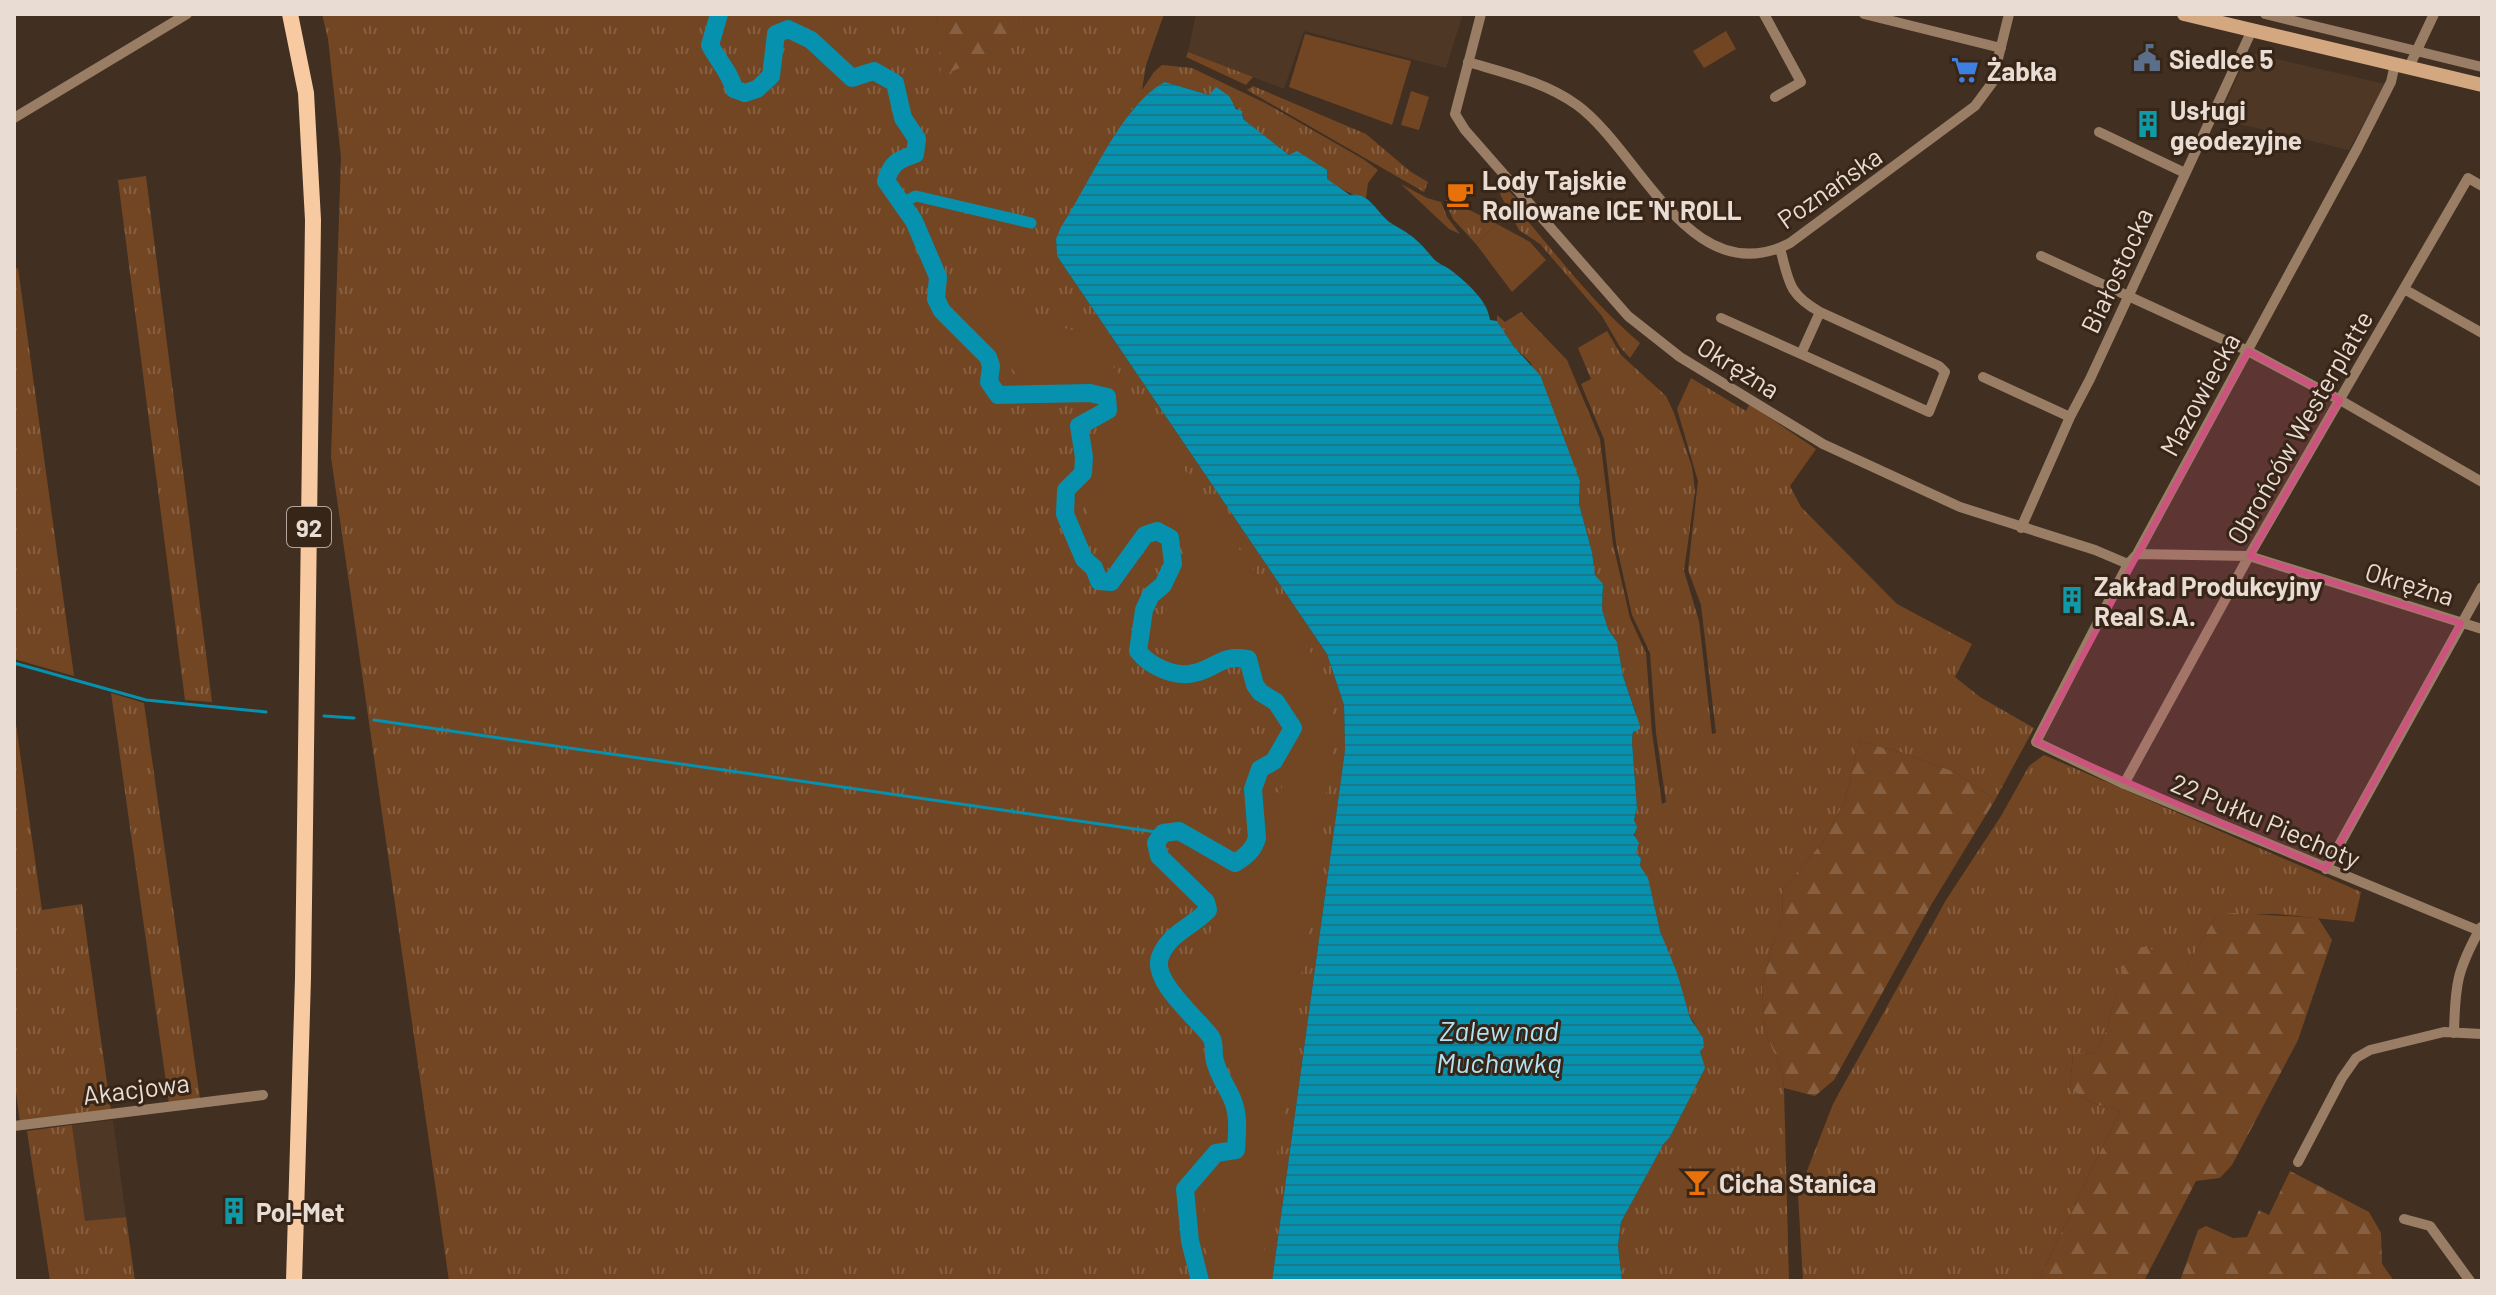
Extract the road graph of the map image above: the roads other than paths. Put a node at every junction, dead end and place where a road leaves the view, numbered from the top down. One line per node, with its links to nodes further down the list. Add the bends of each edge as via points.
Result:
1 (187, 14): 19 (street)
2 (290, 14): 53 (main road, 92, via 306,93 313,220)
3 (1481, 14): 14 (street, Okrężna)
4 (1864, 14): 10 (street)
5 (2009, 14): 12 (street, Poznańska)
6 (2184, 14): 11 (main road)
7 (2266, 14): 11 (street, Białostocka); 13 (street)
8 (2434, 14): 13 (street, Mazowiecka)
9 (1770, 16): 18 (street, via 1801,82)
10 (1902, 18): 12 (street)
11 (2255, 31): 15 (main road); 21 (street, Białostocka)
12 (2001, 48): 23 (street, Poznańska, via 1992,83 1975,106)
13 (2415, 50): 15 (street, Mazowiecka); 16 (street)
14 (1468, 62): 23 (street, Poznańska, via 1542,85 1577,105 1679,220 1708,243 1745,253); 36 (street, Okrężna, via 1455,114 1465,130 1600,286 1649,334 1823,444 1960,507)
15 (2402, 65): 17 (main road); 30 (street, Mazowiecka)
16 (2482, 67)
17 (2482, 85)
18 (1775, 97)
19 (14, 118)
20 (2099, 132): 21 (street)
21 (2185, 173): 26 (street, Białostocka)
22 (2482, 186): 25 (street, Obrońców Westerplatte, via 2468,178)
23 (1780, 248): 27 (street, via 1797,296)
24 (2041, 256): 26 (street)
25 (2404, 289): 29 (street); 33 (street, Obrońców Westerplatte)
26 (2127, 294): 30 (street); 34 (street, Białostocka)
27 (1820, 312): 31 (street); 31 (street, via 1939,366 1945,372 1929,412)
28 (1721, 318): 31 (street)
29 (2482, 333)
30 (2248, 351): 33 (street); 37 (street, Mazowiecka)
31 (1801, 354)
32 (1983, 377): 34 (street)
33 (2340, 400): 35 (street); 38 (street, Obrońców Westerplatte)
34 (2070, 417): 36 (street, Białostocka)
35 (2482, 482)
36 (2021, 528): 39 (street, Okrężna)
37 (2137, 554): 38 (street, Okrężna); 39 (street, Mazowiecka)
38 (2249, 556): 41 (street, Okrężna); 44 (street, Obrońców Westerplatte)
39 (2128, 564): 43 (street, Mazowiecka)
40 (2482, 587): 41 (street)
41 (2461, 623): 42 (street, Okrężna); 45 (street)
42 (2482, 629)
43 (2036, 742): 44 (street, 22 Pułku Piechoty)
44 (2124, 784): 45 (street, 22 Pułku Piechoty)
45 (2326, 869): 46 (street, 22 Pułku Piechoty)
46 (2481, 929): 47 (street, via 2455,983)
47 (2454, 1033): 48 (street); 51 (street, via 2370,1050 2356,1058)
48 (2482, 1034)
49 (263, 1095): 50 (street, Akacjowa)
50 (14, 1126)
51 (2298, 1162)
52 (2404, 1219): 54 (street, via 2430,1226)
53 (294, 1281)
54 (2470, 1281)

